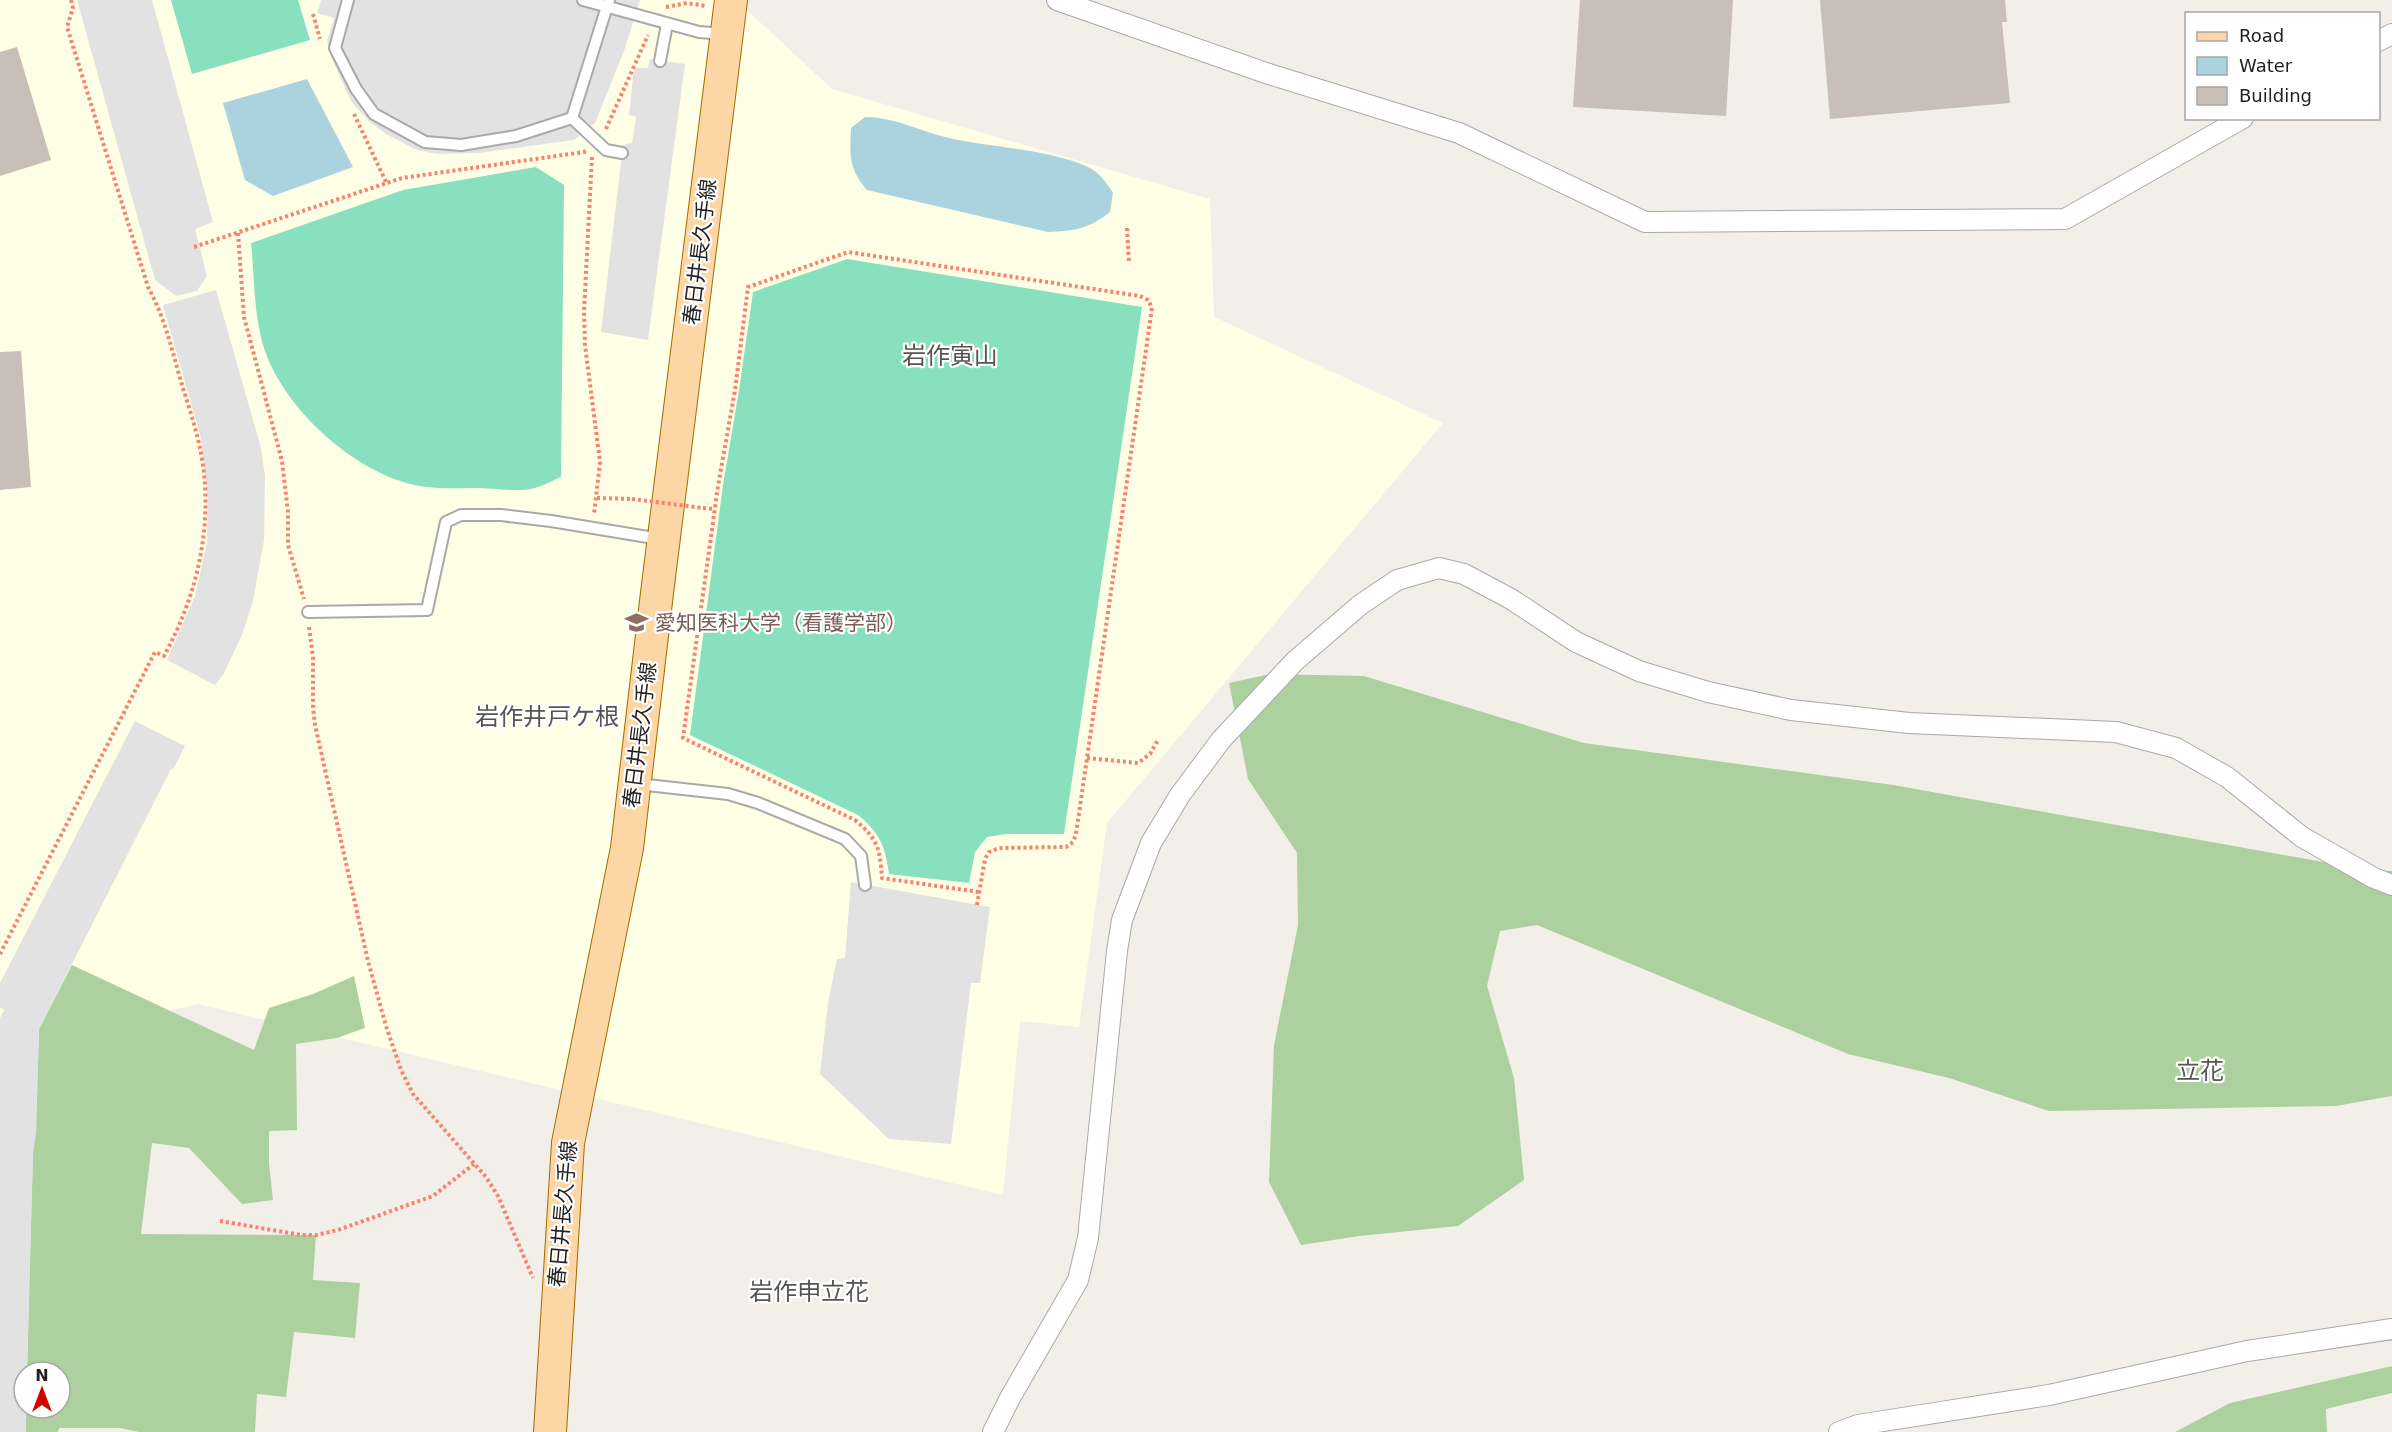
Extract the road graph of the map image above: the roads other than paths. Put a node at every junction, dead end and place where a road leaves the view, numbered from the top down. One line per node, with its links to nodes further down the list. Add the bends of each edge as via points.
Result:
1 (348, 0): 9 (lane, via 335,48 374,114 395,127 425,142 461,145 516,136)
2 (583, 0): 5 (lane)
3 (731, 0): 7 (main road, 春日井長久手線)
4 (1057, 0): 10 (street, via 1269,74 1459,133 1645,222 2065,219)
5 (608, 3): 6 (lane); 9 (lane)
6 (667, 24): 7 (lane); 8 (lane)
7 (727, 34): 12 (main road, 春日井長久手線)
8 (660, 61)
9 (572, 118): 11 (lane, via 606,150)
10 (2239, 120)
11 (622, 153)
12 (663, 540): 13 (lane, via 511,516 461,516 446,522 427,610); 14 (main road, 春日井長久手線)
13 (308, 612)
14 (635, 783): 15 (lane, via 728,794 845,839 861,856); 18 (main road, 春日井長久手線, via 627,848 568,1143)
15 (865, 885)
16 (2392, 885): 19 (street, via 2302,837 2227,777 2176,748 2116,732 1909,723 1791,710 1638,671 1576,642 1511,599 1464,574 1439,568 1397,580 1360,605 1294,661 1221,740 1151,843 1122,920 1088,1238 1078,1280)
17 (2392, 1329): 20 (street, via 2247,1351 2060,1393 1858,1425)
18 (550, 1432)
19 (993, 1432)
20 (1839, 1432)

